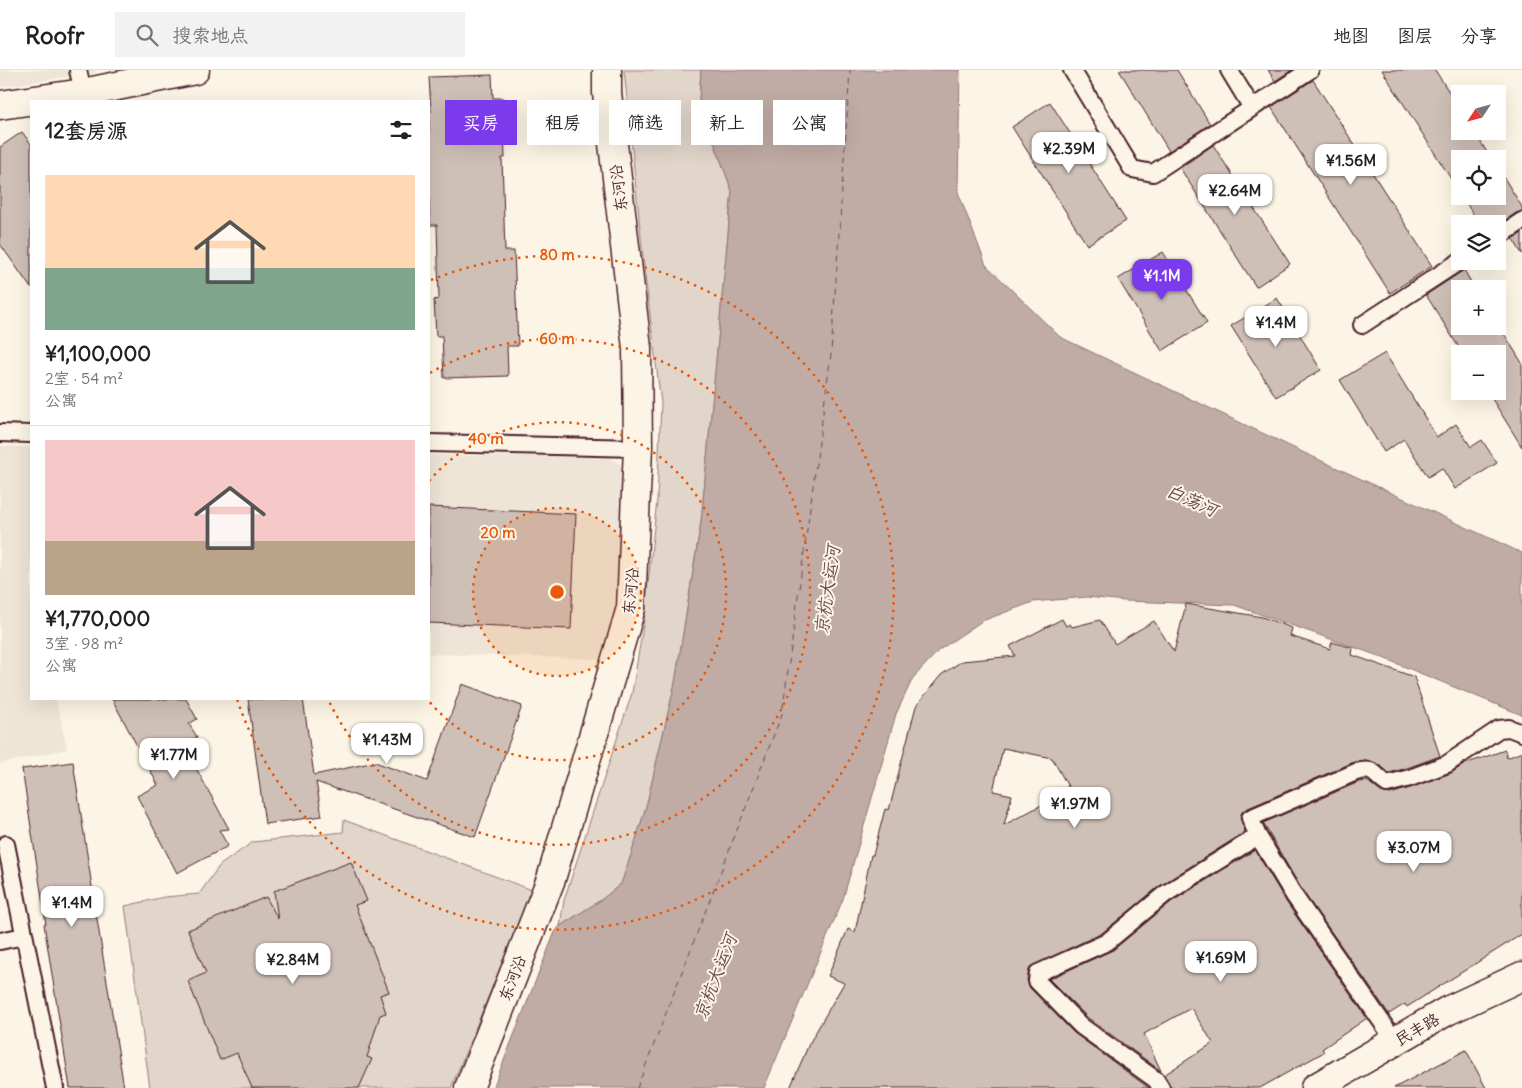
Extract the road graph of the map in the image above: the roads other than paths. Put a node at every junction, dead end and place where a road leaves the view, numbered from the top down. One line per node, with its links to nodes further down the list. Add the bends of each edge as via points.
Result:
1 (195, 70): 6 (street)
2 (607, 70): 16 (street, 东河沿, via 637,348)
3 (1072, 70): 8 (lane, via 1132,169 1153,173)
4 (1229, 70): 8 (lane)
5 (1310, 70): 8 (lane)
6 (81, 81): 7 (street)
7 (0, 105)
8 (1252, 108)
9 (1522, 221): 10 (lane)
10 (1506, 232)
11 (1451, 267): 12 (lane)
12 (1362, 325)
13 (0, 433): 14 (lane)
14 (30, 434)
15 (430, 443): 16 (lane)
16 (638, 448): 25 (street, 东河沿, via 632,608 551,879)
17 (1522, 733): 18 (lane, via 1509,728 1499,729 1447,764 1387,784 1376,773 1366,769 1356,772 1250,818)
18 (1258, 836): 23 (lane, via 1295,897); 26 (lane, via 1165,894 1107,942 1038,973 1038,981 1081,1026 1156,1080)
19 (6, 844): 20 (lane)
20 (24, 936): 21 (lane); 24 (lane)
21 (0, 941)
22 (1522, 976): 23 (street, 民丰路, via 1447,1011)
23 (1395, 1041): 27 (street, 民丰路)
24 (55, 1088)
25 (469, 1088)
26 (1161, 1088)
27 (1315, 1088)

